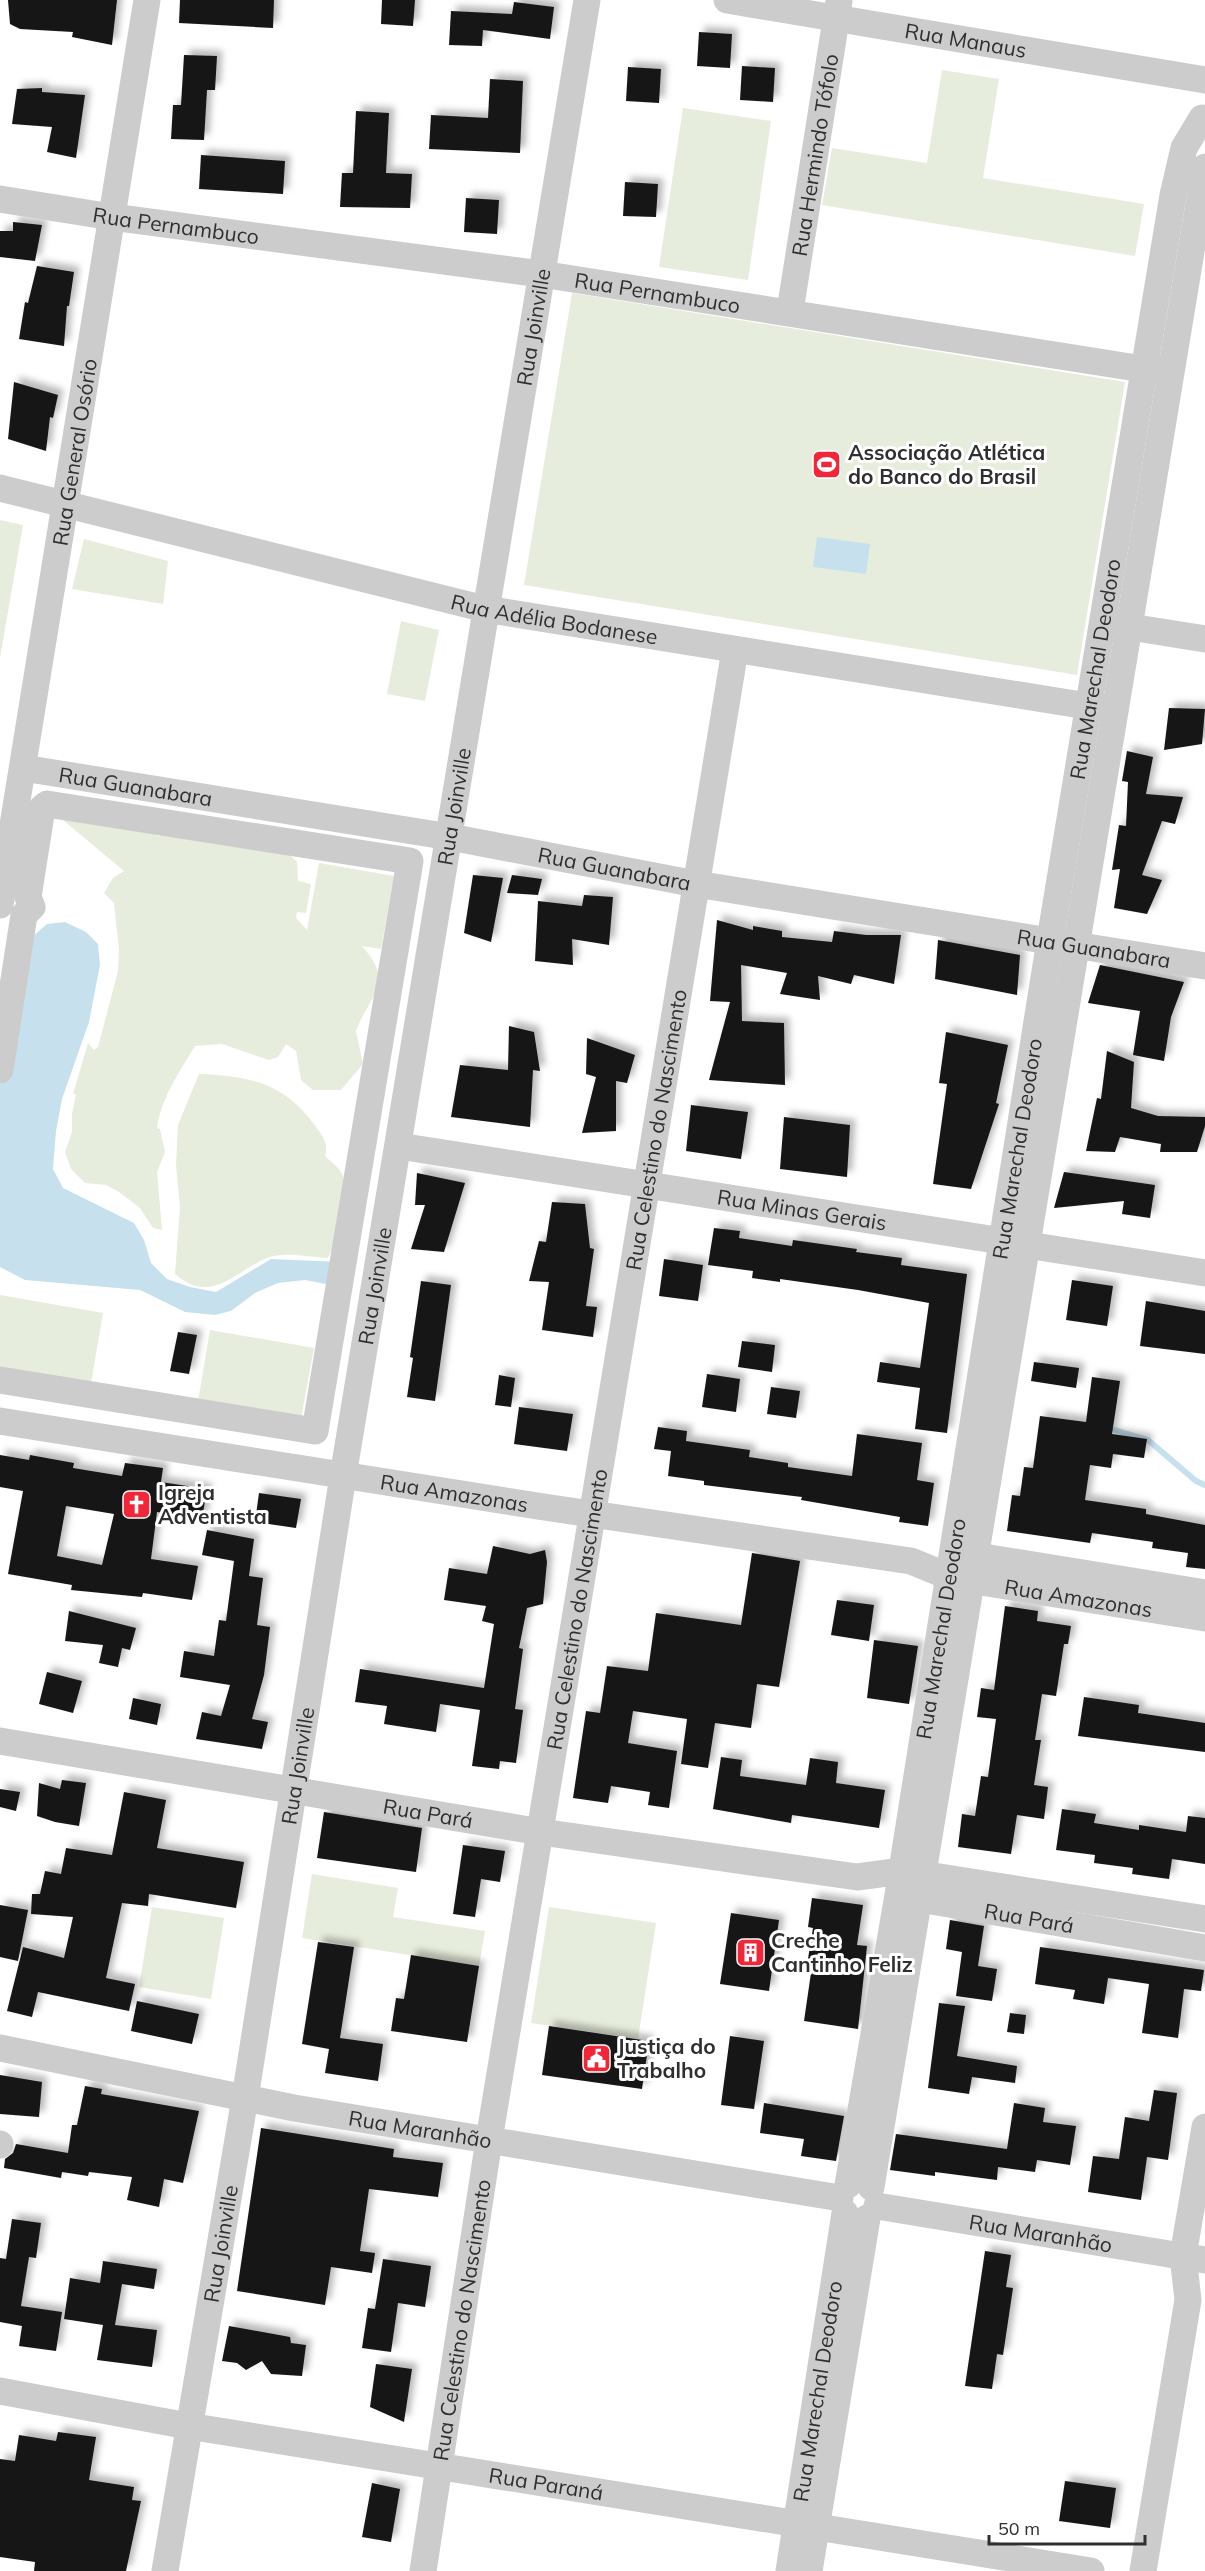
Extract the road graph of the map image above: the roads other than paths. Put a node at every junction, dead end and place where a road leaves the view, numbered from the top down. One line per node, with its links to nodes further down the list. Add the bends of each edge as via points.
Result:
1 (147, 0): 11 (street, Rua General Osório)
2 (587, 0): 12 (street, Rua Joinville)
3 (727, 0): 4 (street, Rua Manaus)
4 (838, 9): 5 (street, Rua Manaus); 14 (street, Rua Hermindo Tófolo)
5 (1205, 80)
6 (1204, 119): 8 (street, Rua Marechal Deodoro, via 1184,148)
7 (1205, 167): 10 (street, Rua Marechal Deodoro)
8 (1173, 195): 10 (street); 13 (street, Rua Marechal Deodoro)
9 (0, 199): 11 (street, Rua Pernambuco)
10 (1200, 201): 15 (street, Rua Marechal Deodoro)
11 (112, 217): 12 (street, Rua Pernambuco); 18 (street, Rua General Osório)
12 (541, 274): 14 (street, Rua Pernambuco); 19 (street, Rua Joinville)
13 (1155, 306): 15 (street); 16 (street, Rua Marechal Deodoro)
14 (790, 311): 16 (street, Rua Pernambuco)
15 (1193, 312): 16 (street, Rua Marechal Deodoro)
16 (1158, 372): 20 (street, Rua Marechal Deodoro)
17 (0, 488): 18 (street, Rua Adélia Bodanese)
18 (65, 504): 19 (street, Rua Adélia Bodanese); 25 (street, Rua General Osório)
19 (485, 609): 22 (street, Rua Adélia Bodanese); 28 (street, Rua Joinville)
20 (1117, 624): 21 (street); 23 (street, Rua Marechal Deodoro); 24 (street, Rua Marechal Deodoro)
21 (1205, 639)
22 (735, 650): 23 (street, Rua Adélia Bodanese); 29 (street, Rua Celestino do Nascimento)
23 (1089, 706): 24 (street, Rua Adélia Bodanese); 26 (street, Rua Marechal Deodoro)
24 (1116, 711): 27 (street, Rua Marechal Deodoro)
25 (23, 768): 28 (street, Rua Guanabara); 30 (street, Rua General Osório)
26 (1069, 826): 27 (street); 31 (street, Rua Marechal Deodoro)
27 (1096, 831): 32 (street, Rua Marechal Deodoro)
28 (450, 837): 29 (street, Rua Guanabara); 38 (street, Rua Joinville)
29 (696, 884): 31 (street, Rua Guanabara); 39 (street, Rua Celestino do Nascimento)
30 (0, 905)
31 (1050, 940): 32 (street, Rua Guanabara); 34 (street, Rua Marechal Deodoro)
32 (1077, 944): 33 (street, Rua Guanabara); 35 (street, Rua Marechal Deodoro)
33 (1205, 966)
34 (1034, 1041): 35 (street); 37 (street, Rua Marechal Deodoro)
35 (1061, 1044): 37 (street, Rua Marechal Deodoro)
36 (0, 1070): 42 (street, via 24,915 32,907 28,897 42,808 47,804 410,861 315,1431)
37 (1034, 1127): 40 (street, Rua Marechal Deodoro)
38 (399, 1146): 39 (street, Rua Minas Gerais); 44 (street, Rua Joinville)
39 (645, 1185): 40 (street, Rua Minas Gerais); 45 (street, Rua Celestino do Nascimento)
40 (1015, 1243): 41 (street, Rua Minas Gerais); 46 (street, Rua Marechal Deodoro)
41 (1205, 1273)
42 (0, 1380)
43 (0, 1421): 44 (street, Rua Amazonas)
44 (342, 1476): 45 (street, Rua Amazonas); 51 (street, Rua Joinville)
45 (592, 1514): 46 (street, Rua Amazonas); 52 (street, Rua Celestino do Nascimento)
46 (963, 1566): 48 (street, Rua Amazonas); 53 (street, Rua Marechal Deodoro)
47 (1205, 1593): 48 (street, Rua Amazonas)
48 (1171, 1600): 49 (street, Rua Amazonas)
49 (1205, 1618)
50 (0, 1741): 51 (street, Rua Pará)
51 (294, 1791): 52 (street, Rua Pará); 61 (street, Rua Joinville)
52 (541, 1832): 53 (street, Rua Pará); 63 (street, Rua Celestino do Nascimento)
53 (911, 1885): 54 (street, Rua Pará); 57 (street, Rua Pará); 64 (street, Rua Marechal Deodoro)
54 (1042, 1893): 55 (street, Rua Pará); 57 (street)
55 (1125, 1906): 56 (street, Rua Pará); 58 (street)
56 (1205, 1918)
57 (1039, 1919): 58 (street, Rua Pará)
58 (1120, 1933): 59 (street, Rua Pará)
59 (1205, 1948)
60 (0, 2048): 61 (street, Rua Maranhão)
61 (245, 2098): 63 (street, Rua Maranhão); 67 (street, Rua Joinville)
62 (1205, 2127): 65 (street)
63 (489, 2140): 64 (street, Rua Maranhão); 68 (street, Rua Celestino do Nascimento)
64 (858, 2201): 65 (street, Rua Maranhão); 69 (street, Rua Marechal Deodoro)
65 (1198, 2261): 75 (street, via 1188,2300)
66 (0, 2391): 67 (street, Rua Paraná)
67 (188, 2426): 68 (street, Rua Paraná); 70 (street, Rua Joinville)
68 (441, 2465): 69 (street, Rua Paraná); 71 (street, Rua Celestino do Nascimento)
69 (806, 2525): 72 (street, Rua Marechal Deodoro); 73 (street, Rua Marechal Deodoro); 74 (street, Rua Paraná)
70 (165, 2571)
71 (423, 2571)
72 (789, 2571)
73 (809, 2571)
74 (1091, 2571)
75 (1143, 2571)

